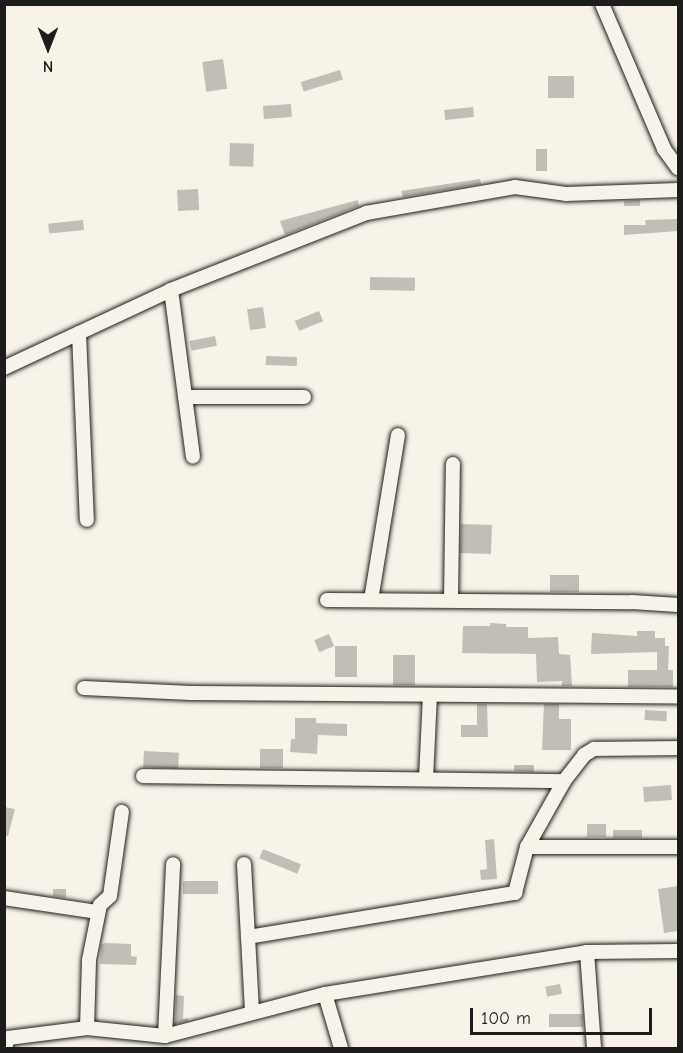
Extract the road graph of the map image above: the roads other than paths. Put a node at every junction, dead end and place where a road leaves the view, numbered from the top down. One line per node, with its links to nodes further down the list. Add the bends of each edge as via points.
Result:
1 (602, 4): 2 (street, via 664,148)
2 (678, 168)
3 (678, 190): 4 (street, via 566,194 514,187 366,213)
4 (171, 291): 5 (street); 7 (street)
5 (80, 333): 6 (street); 12 (street)
6 (4, 368)
7 (185, 398): 8 (street); 10 (street)
8 (304, 398)
9 (398, 435): 14 (street)
10 (193, 457)
11 (453, 464): 15 (street)
12 (87, 520)
13 (327, 600): 14 (street)
14 (371, 600): 15 (street)
15 (451, 600): 16 (street)
16 (678, 605)
17 (84, 688): 18 (street)
18 (430, 695): 19 (street); 22 (street)
19 (678, 696)
20 (678, 748): 23 (street, via 594,749 584,755)
21 (143, 776): 22 (street)
22 (426, 779): 23 (street)
23 (564, 781): 25 (street)
24 (122, 812): 30 (street, via 110,896)
25 (527, 847): 26 (street); 31 (street, via 515,893)
26 (678, 847)
27 (173, 864): 37 (street)
28 (244, 864): 31 (street)
29 (4, 898): 30 (street)
30 (98, 912): 36 (street, via 89,960)
31 (248, 937): 35 (street)
32 (678, 951): 33 (street)
33 (587, 952): 34 (street); 40 (street)
34 (325, 994): 35 (street); 39 (street)
35 (252, 1011): 37 (street)
36 (87, 1028): 37 (street); 38 (street, via 8,1038)
37 (165, 1036)
38 (5, 1048)
39 (341, 1048)
40 (594, 1048)

